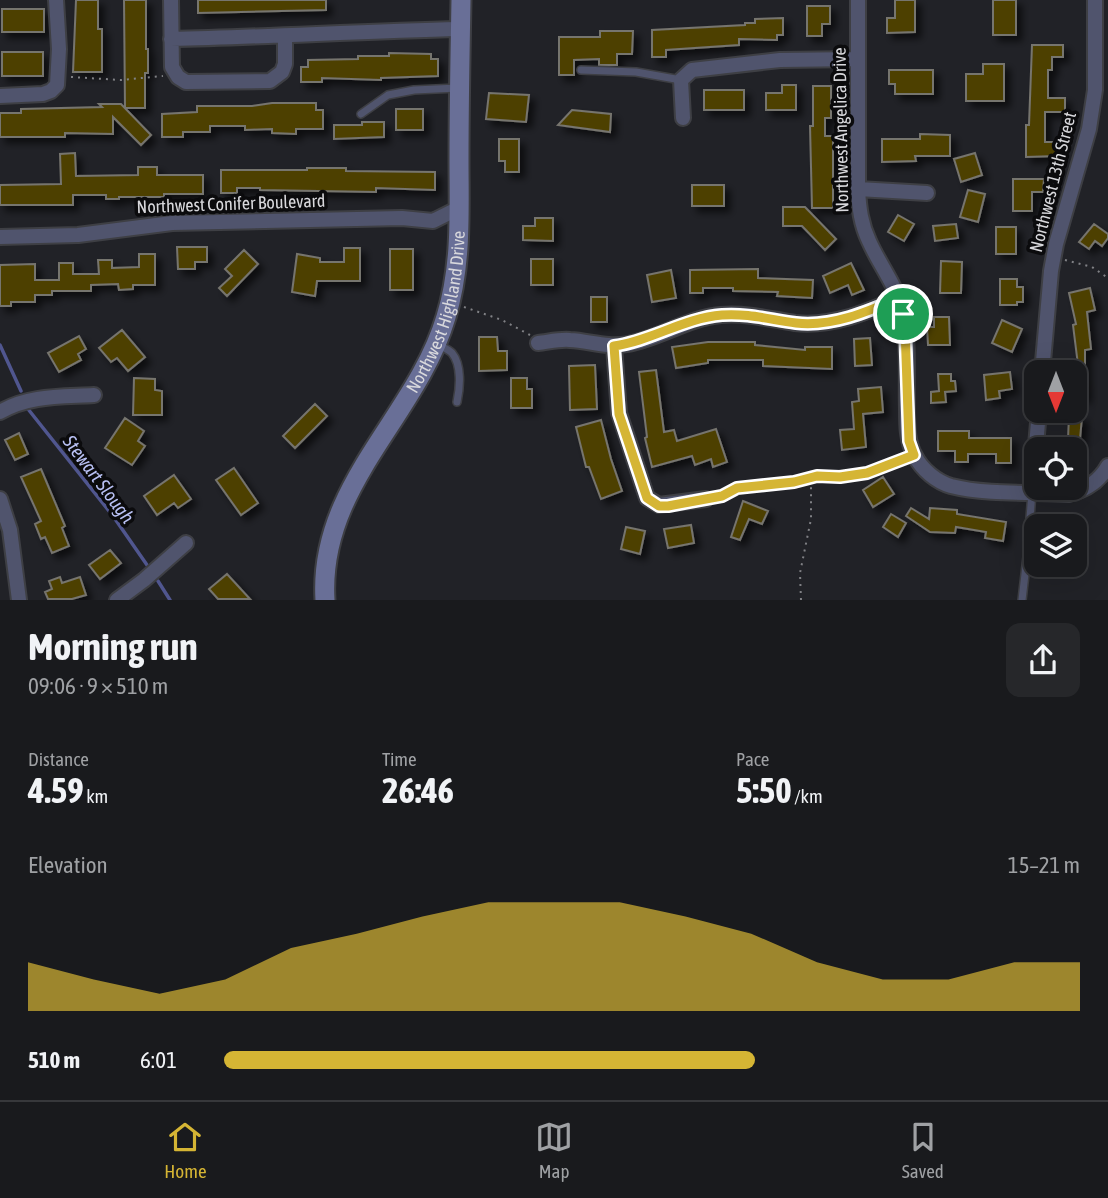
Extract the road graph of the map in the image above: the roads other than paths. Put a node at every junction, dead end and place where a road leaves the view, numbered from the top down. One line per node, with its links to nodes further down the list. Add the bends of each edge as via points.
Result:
1 (56, 0): 13 (street, via 57,85 46,93)
2 (171, 0): 8 (street)
3 (461, 0): 6 (main road, Northwest Highland Drive)
4 (858, 0): 9 (street, Northwest Angelica Drive)
5 (1096, 0): 24 (street, Northwest 13th Street, via 1095,90 1089,129 1054,256)
6 (460, 29): 7 (street); 12 (main road, Northwest Highland Drive)
7 (285, 37): 8 (street); 8 (street, via 285,64 270,80 192,83 174,72)
8 (171, 39)
9 (858, 60): 11 (street, via 780,60 692,70); 16 (street, Northwest Angelica Drive)
10 (581, 71): 11 (lane)
11 (681, 79): 15 (street)
12 (459, 88): 14 (lane, via 388,95); 18 (main road, Northwest Highland Drive)
13 (0, 96)
14 (361, 114)
15 (683, 118)
16 (858, 189): 17 (street); 20 (street, Northwest Angelica Drive, via 867,238)
17 (927, 193)
18 (459, 208): 19 (street, Northwest Conifer Boulevard, via 433,221 172,223); 22 (main road, Northwest Highland Drive, via 456,272)
19 (0, 237)
20 (899, 298): 23 (street, via 828,322 796,323 745,314 705,318); 30 (street, Northwest Angelica Drive, via 905,328 909,441 914,455 939,481 952,486)
21 (538, 343): 23 (street, via 567,340)
22 (437, 344): 26 (lane, via 451,351 456,360); 37 (main road, Northwest Highland Drive, via 341,506 326,564)
23 (614, 346): 31 (street, via 619,414 647,498 659,506)
24 (1043, 360)
25 (94, 395): 27 (street, via 39,398)
26 (457, 402)
27 (0, 412)
28 (1108, 466): 29 (street)
29 (1087, 488)
30 (1024, 491)
31 (706, 499)
32 (1031, 500): 38 (lane)
33 (1, 506): 35 (street, via 13,550)
34 (186, 543): 36 (street)
35 (19, 600)
36 (117, 600)
37 (325, 600)
38 (1022, 600)

